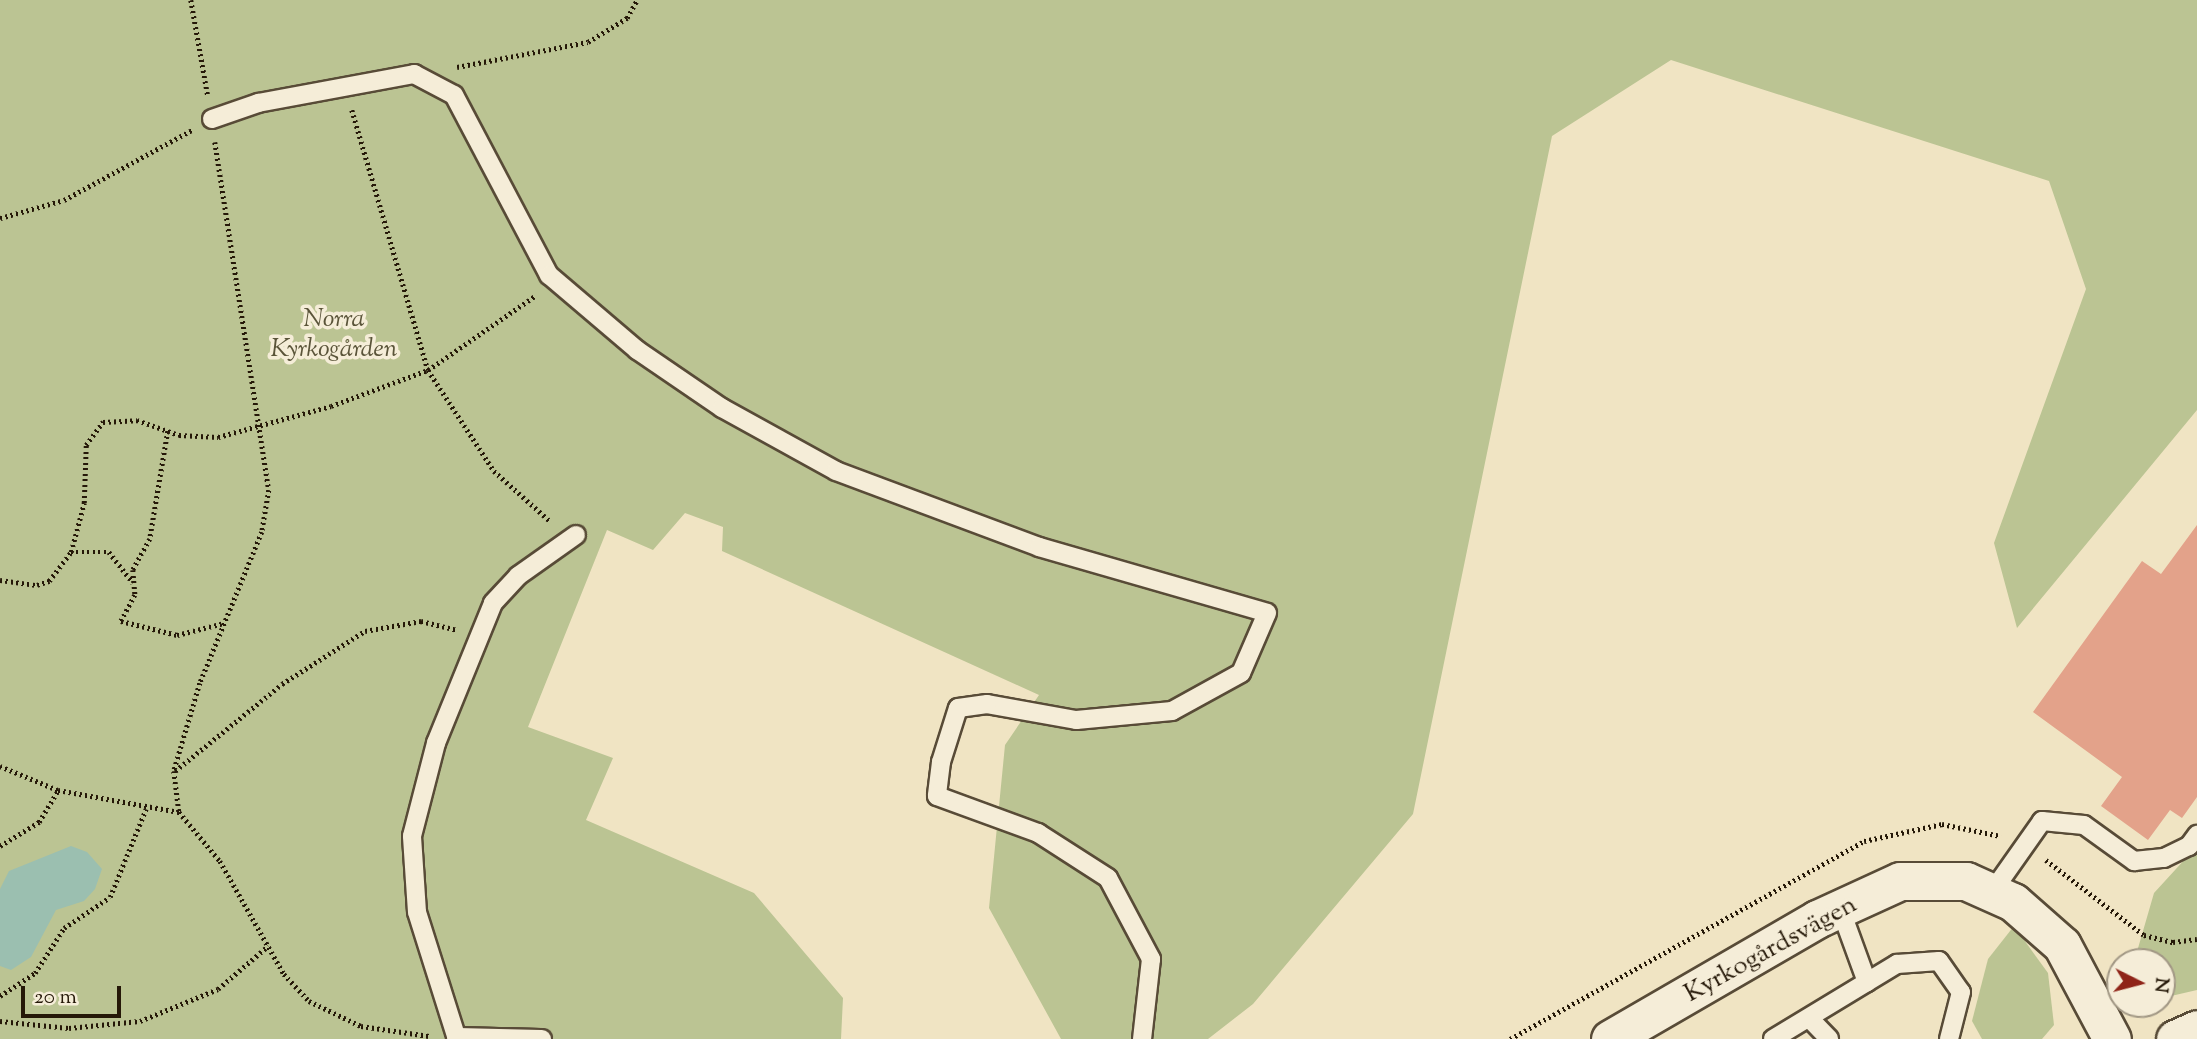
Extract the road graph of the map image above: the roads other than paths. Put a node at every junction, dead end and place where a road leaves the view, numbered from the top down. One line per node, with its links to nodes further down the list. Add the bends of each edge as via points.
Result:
1 (212, 119): 12 (lane, via 258,103 414,74 454,95 556,282 637,350 722,408 836,471 1039,547 1267,613 1241,673 1172,710 1076,720 988,704 958,708 941,762 937,796 1038,833 1108,878 1151,959)
2 (576, 535): 10 (lane, via 518,576 493,603 436,743 412,836 417,912)
3 (2197, 835): 4 (lane, via 2189,846 2164,858 2134,861 2084,825 2042,821)
4 (1992, 892): 5 (street, Kyrkogårdsvägen, via 1966,881 1900,881); 17 (street, Kyrkogårdsvägen, via 2013,902 2062,945)
5 (1840, 908): 6 (lane); 8 (street, Kyrkogårdsvägen)
6 (1867, 982): 7 (lane); 16 (lane, via 1897,964 1939,961 1961,992)
7 (1809, 1018): 14 (lane); 15 (lane)
8 (1647, 1030): 13 (street, Kyrkogårdsvägen)
9 (2197, 1030): 18 (street)
10 (457, 1038): 11 (lane)
11 (542, 1039)
12 (1142, 1039)
13 (1610, 1039)
14 (1773, 1039)
15 (1829, 1039)
16 (1949, 1039)
17 (2112, 1039)
18 (2175, 1039)

